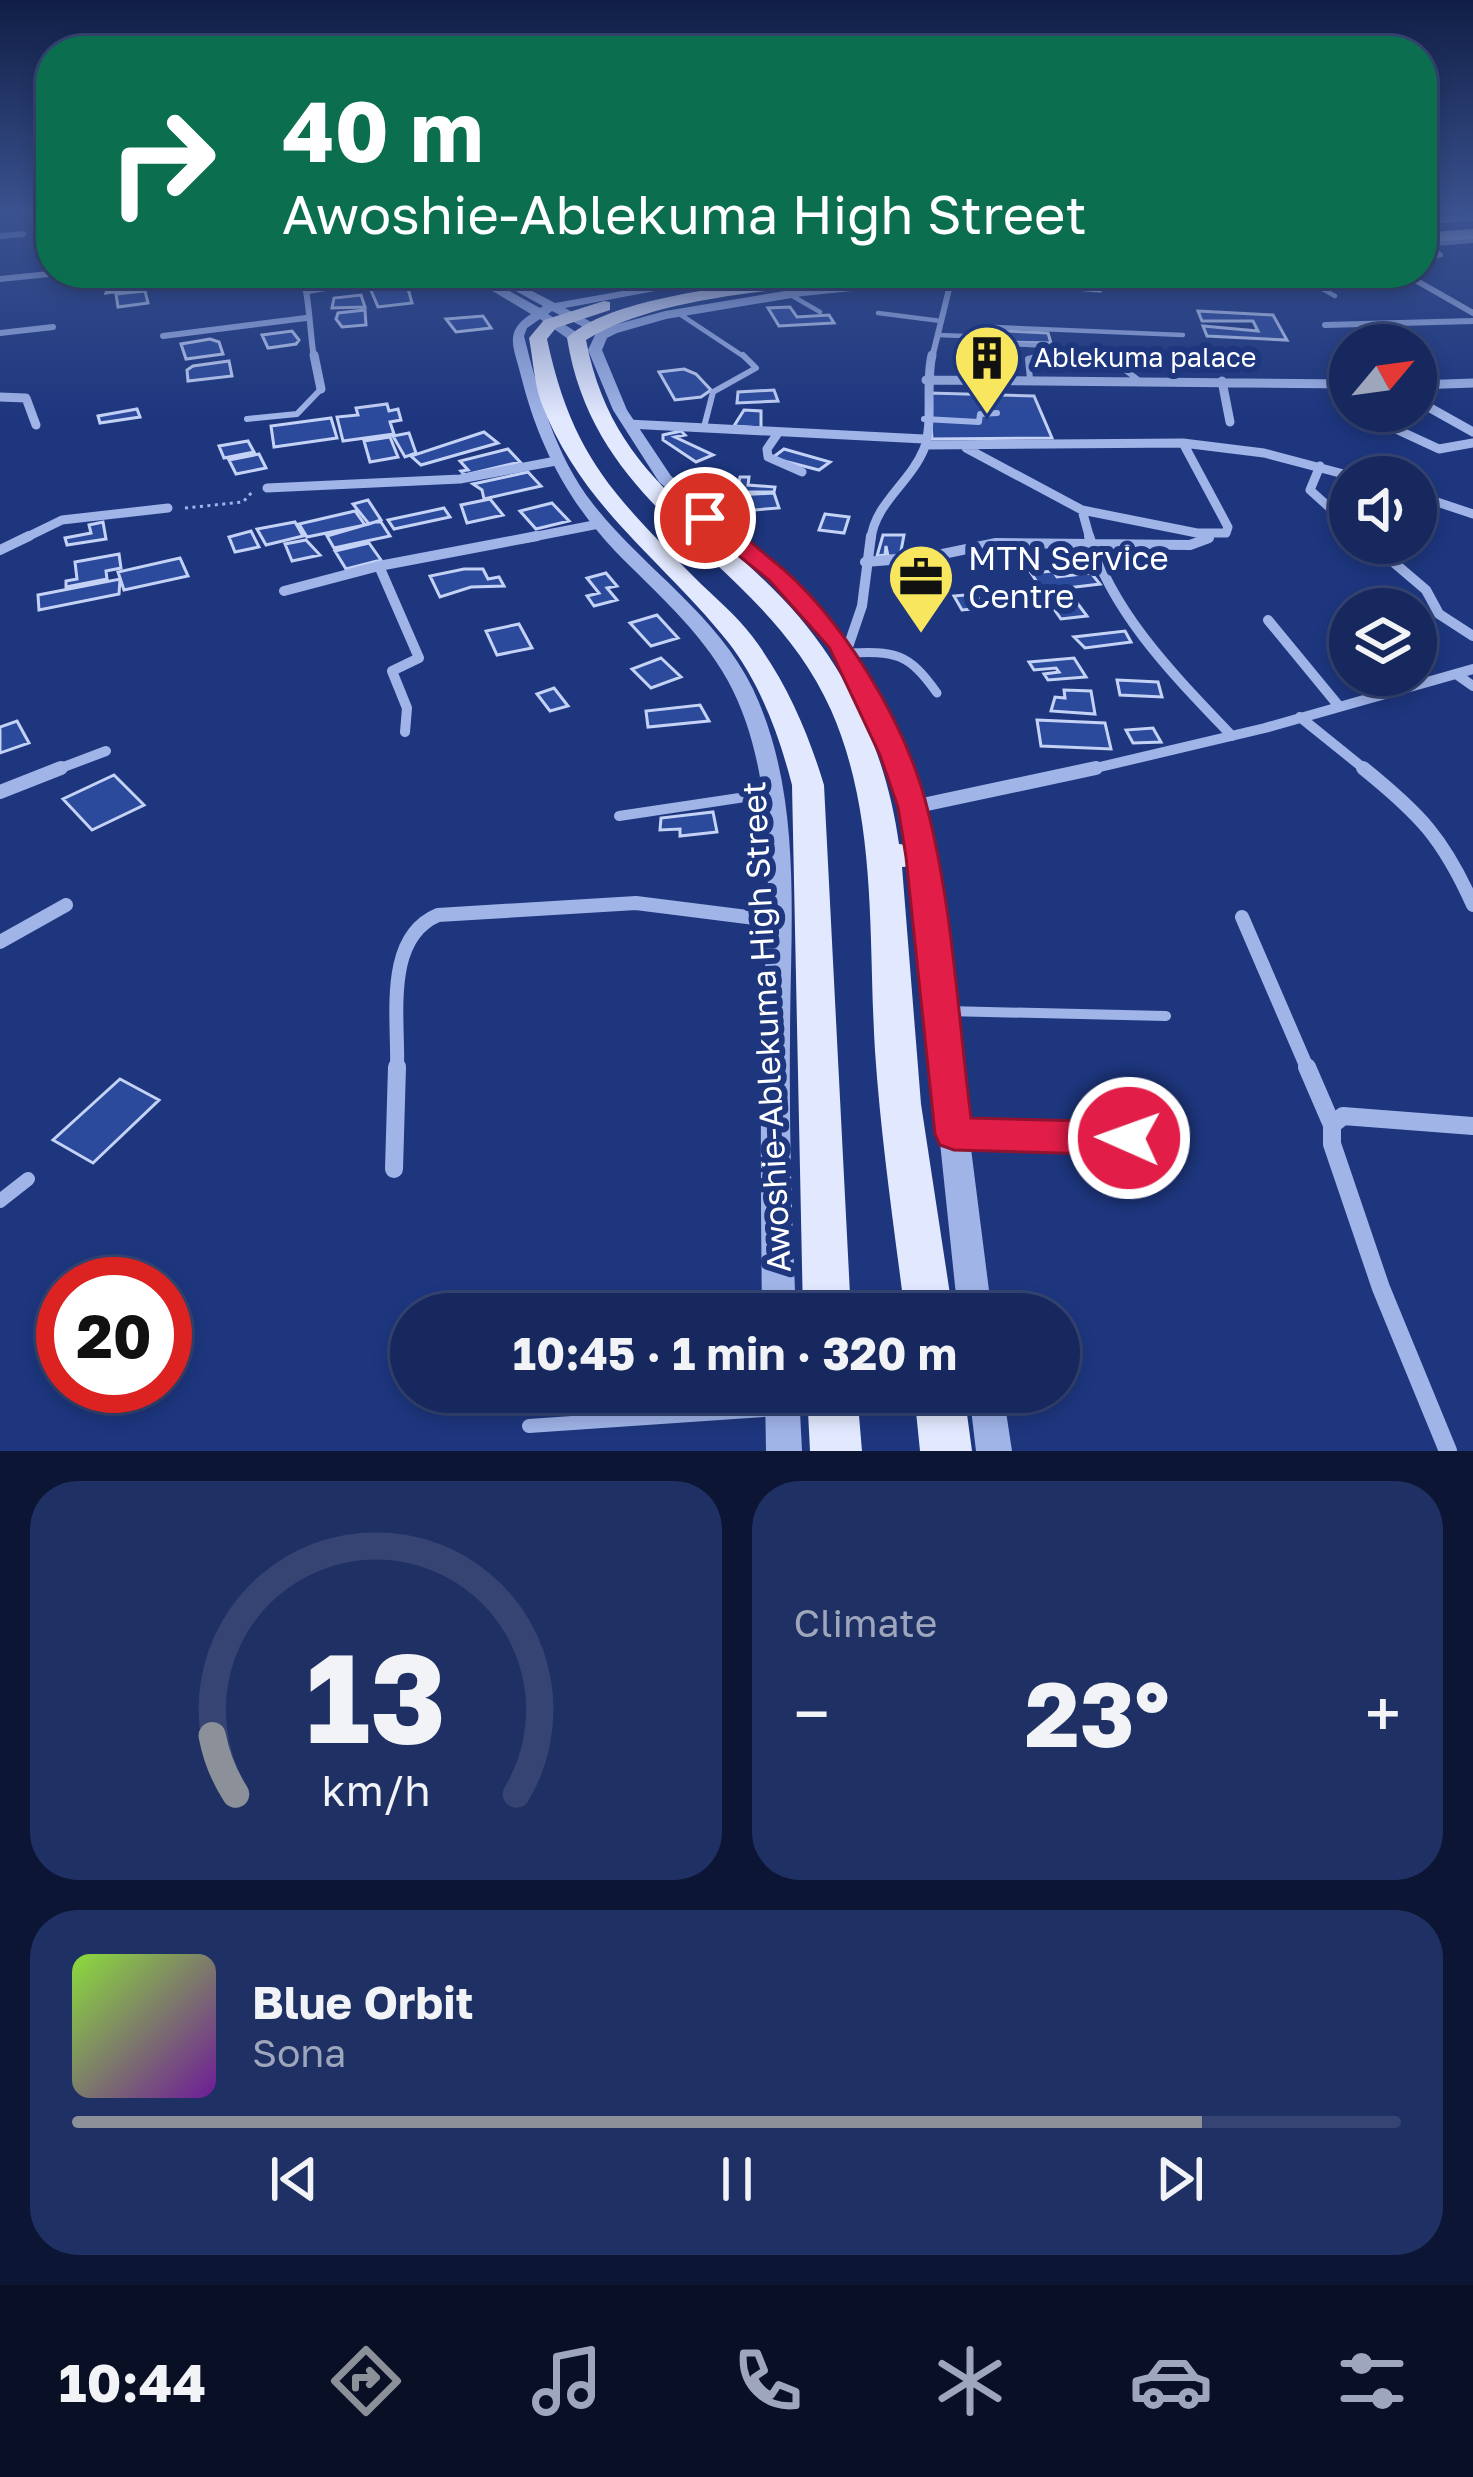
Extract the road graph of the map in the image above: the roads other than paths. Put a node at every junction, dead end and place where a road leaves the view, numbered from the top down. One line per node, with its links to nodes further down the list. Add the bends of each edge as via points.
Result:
1 (306, 288): 14 (street)
2 (339, 288): 14 (lane)
3 (499, 288): 24 (street)
4 (507, 288): 24 (street)
5 (642, 288): 13 (street)
6 (783, 288): 24 (main road)
7 (784, 288): 24 (main road)
8 (786, 288): 17 (street)
9 (797, 288): 16 (lane)
10 (949, 288): 21 (street)
11 (1321, 288): 15 (lane)
12 (1427, 288): 19 (street)
13 (622, 291): 24 (street); 24 (main road)
14 (307, 292): 20 (street)
15 (1335, 296)
16 (820, 312)
17 (678, 313): 24 (street); 47 (lane, via 756,368 713,392)
18 (878, 313): 21 (lane)
19 (1473, 317): 22 (street)
20 (306, 318): 28 (street); 38 (street)
21 (941, 321): 26 (street)
22 (1325, 325)
23 (53, 327): 25 (street)
24 (564, 327): 45 (street, via 595,350); 55 (main road, via 599,415); 56 (street, Awoshie-Ablekuma High Street, via 543,435); 74 (main road, Awoshie-Ablekuma High Street, via 550,399 587,474)
25 (0, 333)
26 (938, 335): 29 (lane); 32 (street)
27 (1183, 335): 29 (lane, via 1001,325)
28 (163, 336)
29 (992, 337): 30 (lane)
30 (1048, 346)
31 (1030, 379): 32 (street); 34 (street); 34 (lane, via 1028,358 1070,355 1127,364)
32 (926, 380): 43 (street)
33 (1222, 381): 34 (street); 36 (street); 44 (street)
34 (1142, 383)
35 (1473, 383): 37 (street)
36 (1329, 384)
37 (1437, 384)
38 (321, 388): 42 (lane, via 297,414)
39 (0, 397): 46 (street, via 26,398)
40 (1437, 412): 49 (street)
41 (997, 413): 43 (lane, via 980,413 980,422)
42 (247, 418)
43 (924, 419): 51 (street)
44 (1230, 422)
45 (628, 424): 47 (street); 55 (street)
46 (36, 425)
47 (704, 428): 50 (street)
48 (1403, 432): 53 (street, via 1439,448)
49 (1473, 432)
50 (778, 433): 51 (street); 59 (street, via 768,457)
51 (925, 442): 54 (street); 70 (street, via 913,471 873,520)
52 (1184, 443): 54 (street); 57 (street); 67 (street, via 1228,527)
53 (1473, 443)
54 (965, 447): 64 (street)
55 (636, 459): 77 (street, via 778,575); 91 (main road, via 669,512 755,586 811,649 867,764)
56 (556, 461): 60 (street, via 460,479); 66 (street, Awoshie-Ablekuma High Street)
57 (1320, 466): 58 (street); 62 (street, via 1310,490)
58 (1329, 469)
59 (802, 472)
60 (267, 488)
61 (1437, 502): 65 (street)
62 (1329, 507)
63 (168, 508): 69 (street, via 62,520)
64 (1082, 510): 67 (street); 68 (street)
65 (1473, 514)
66 (599, 524): 72 (street); 74 (street, Awoshie-Ablekuma High Street)
67 (1216, 536): 68 (street, via 1190,545)
68 (1088, 545): 70 (street, via 996,543); 85 (street, via 1124,608)
69 (0, 550)
70 (866, 562): 77 (street)
71 (1396, 564): 76 (street, via 1439,614)
72 (379, 566): 73 (street); 84 (street, via 419,658 392,670 407,708)
73 (284, 591)
74 (683, 592): 88 (street, Awoshie-Ablekuma High Street, via 740,685); 108 (main road, Awoshie-Ablekuma High Street, via 742,640 766,677 808,785)
75 (1268, 620): 82 (street)
76 (1473, 636)
77 (846, 653): 81 (lane, via 902,651); 89 (street)
78 (1473, 669): 79 (street)
79 (1456, 674): 80 (street); 82 (street)
80 (1473, 686)
81 (937, 693)
82 (1338, 705): 83 (street)
83 (1300, 717): 85 (street); 94 (street, via 1420,814)
84 (405, 732)
85 (1232, 736): 89 (street)
86 (106, 751): 87 (street)
87 (0, 792)
88 (772, 793): 90 (lane); 96 (street, Awoshie-Ablekuma High Street)
89 (913, 807): 92 (street)
90 (619, 816)
91 (884, 855): 92 (main road); 109 (main road, via 894,1037)
92 (922, 857): 98 (street)
93 (66, 905): 97 (street)
94 (1473, 905)
95 (1242, 917): 100 (street)
96 (779, 921): 104 (street, via 636,904 422,921 400,958); 107 (street, Awoshie-Ablekuma High Street)
97 (0, 942)
98 (940, 1011): 99 (lane); 102 (street)
99 (1166, 1016)
100 (1332, 1125): 101 (street, via 1343,1117); 121 (street, via 1381,1288)
101 (1473, 1126)
102 (954, 1134): 103 (lane); 110 (street)
103 (1173, 1140)
104 (394, 1169)
105 (28, 1179): 106 (lane)
106 (0, 1201)
107 (779, 1293)
108 (826, 1293)
109 (926, 1293)
110 (973, 1293)
111 (656, 1413): 116 (lane)
112 (783, 1413): 117 (street)
113 (833, 1413): 118 (main road)
114 (941, 1413): 119 (main road)
115 (989, 1413): 120 (street)
116 (529, 1426)
117 (784, 1451)
118 (836, 1451)
119 (946, 1451)
120 (994, 1451)
121 (1448, 1451)

